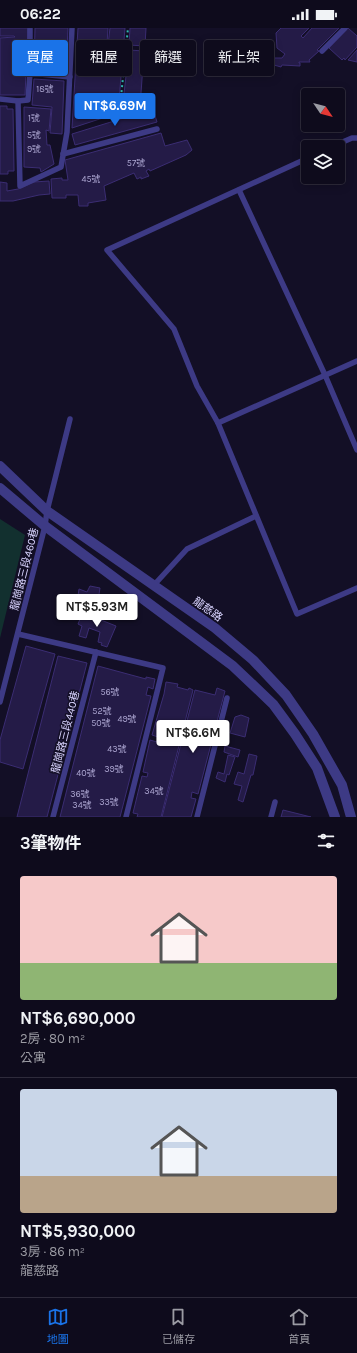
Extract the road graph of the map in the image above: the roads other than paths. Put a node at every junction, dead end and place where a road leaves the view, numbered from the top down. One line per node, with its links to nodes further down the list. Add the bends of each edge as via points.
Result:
1 (30, 28): 4 (lane)
2 (72, 28): 8 (lane)
3 (345, 28): 5 (lane)
4 (30, 40)
5 (322, 51)
6 (30, 76): 10 (lane, via 28,100)
7 (60, 76): 8 (lane)
8 (70, 77): 14 (lane)
9 (0, 99): 10 (lane)
10 (18, 101): 14 (lane, via 20,186 61,168)
11 (157, 129): 14 (lane)
12 (357, 138): 13 (lane)
13 (345, 141)
14 (63, 154)
15 (301, 161): 16 (lane)
16 (239, 190): 18 (lane); 20 (lane, via 107,250 174,329 197,386)
17 (357, 361): 18 (lane)
18 (325, 375): 20 (lane); 21 (lane)
19 (70, 419): 24 (lane, 龍崗路三段460巷)
20 (218, 423): 25 (lane)
21 (357, 450)
22 (0, 466): 24 (street, 龍慈路)
23 (0, 488): 26 (street)
24 (47, 511): 26 (lane, 龍崗路三段460巷); 27 (street, 龍慈路)
25 (256, 516): 27 (lane, via 187,549); 28 (lane, via 297,614)
26 (45, 526): 29 (lane, 龍崗路三段460巷); 38 (street, via 233,666 273,704 317,768)
27 (154, 585): 39 (street, 龍慈路, via 215,628 253,660 286,695 313,734 342,785)
28 (357, 588)
29 (18, 634): 30 (lane); 32 (lane, 龍崗路三段460巷)
30 (96, 652): 34 (lane, 龍崗路三段440巷); 35 (lane, via 163,668)
31 (227, 698): 36 (lane)
32 (0, 702)
33 (275, 802): 37 (lane)
34 (53, 817)
35 (126, 817)
36 (197, 817)
37 (271, 817)
38 (335, 817)
39 (351, 817)

